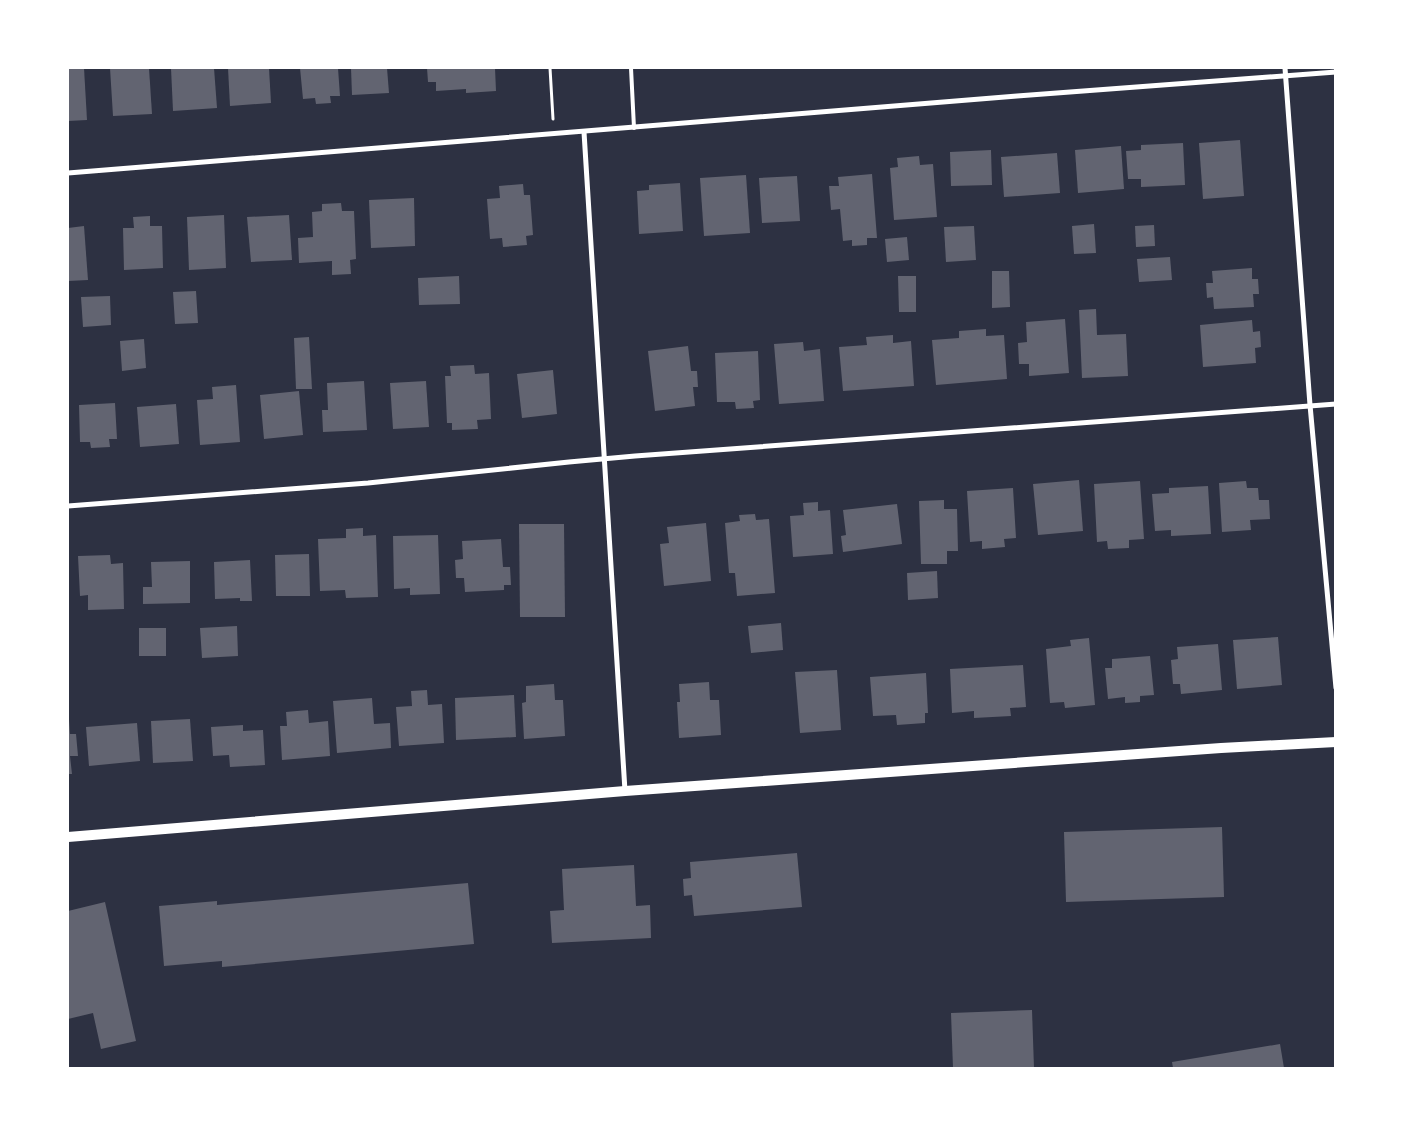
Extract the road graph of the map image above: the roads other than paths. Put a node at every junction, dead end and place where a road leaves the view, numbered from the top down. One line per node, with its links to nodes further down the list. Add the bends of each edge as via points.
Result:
1 (631, 68): 5 (lane)
2 (1285, 68): 4 (street)
3 (1336, 72): 4 (street)
4 (1285, 76): 5 (street); 9 (street)
5 (634, 128): 6 (street)
6 (584, 132): 7 (street); 10 (street)
7 (68, 173)
8 (1336, 404): 9 (street)
9 (1310, 406): 10 (street); 12 (street)
10 (604, 459): 11 (street, via 368,483); 14 (street)
11 (68, 506)
12 (1336, 688)
13 (1336, 742): 14 (main road)
14 (625, 791): 15 (main road)
15 (68, 837)

